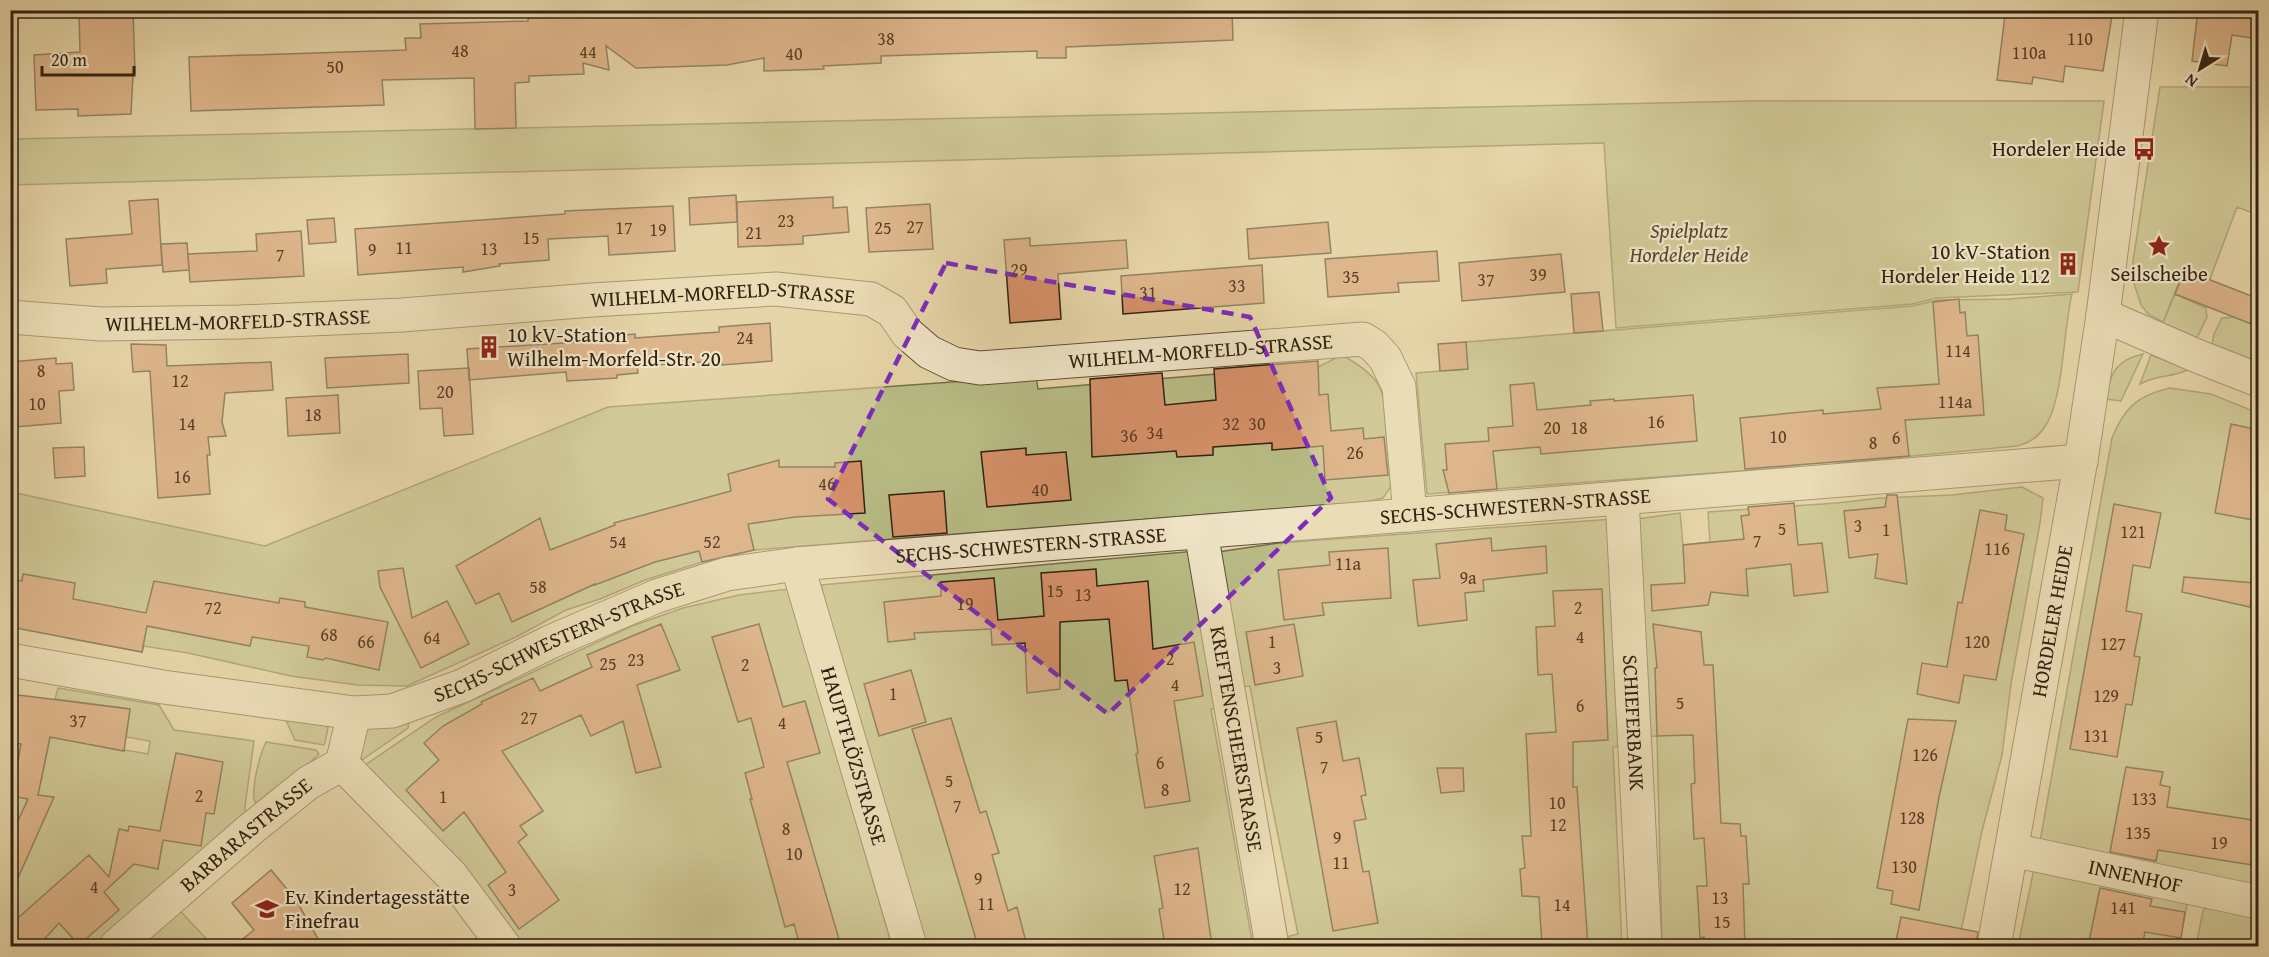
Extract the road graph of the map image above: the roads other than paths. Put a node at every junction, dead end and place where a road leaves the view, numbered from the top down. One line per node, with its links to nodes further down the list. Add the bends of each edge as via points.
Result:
1 (2142, 10): 2 (street, HORDELER HEIDE)
2 (2103, 315): 4 (street); 5 (street, HORDELER HEIDE)
3 (10, 317): 7 (street, WILHELM-MORFELD-STRASSE, via 101,324 240,322 776,289 871,299 892,311 907,333 929,351 954,364 980,368 1363,339 1384,358 1399,387)
4 (2259, 380)
5 (2081, 461): 6 (street, SECHS-SCHWESTERN-STRASSE); 13 (street, HORDELER HEIDE)
6 (1622, 498): 7 (street, SECHS-SCHWESTERN-STRASSE); 19 (street, SCHIEFERBANK)
7 (1410, 515): 8 (street, SECHS-SCHWESTERN-STRASSE)
8 (1201, 532): 9 (street, SECHS-SCHWESTERN-STRASSE); 18 (street, KREFTENSCHEERSTRASSE)
9 (797, 564): 11 (street, SECHS-SCHWESTERN-STRASSE, via 727,574 657,596 550,642 462,686 392,711); 17 (street, HAUPTFLÖZSTRASSE)
10 (10, 660): 11 (street, SECHS-SCHWESTERN-STRASSE, via 163,687)
11 (354, 713): 12 (street)
12 (342, 764): 15 (street, BARBARASTRASSE, via 308,783 267,816); 16 (street, via 451,875)
13 (2012, 850): 14 (street, INNENHOF); 20 (street, HORDELER HEIDE)
14 (2259, 902)
15 (116, 946)
16 (504, 946)
17 (910, 946)
18 (1272, 946)
19 (1645, 946)
20 (1994, 946)

